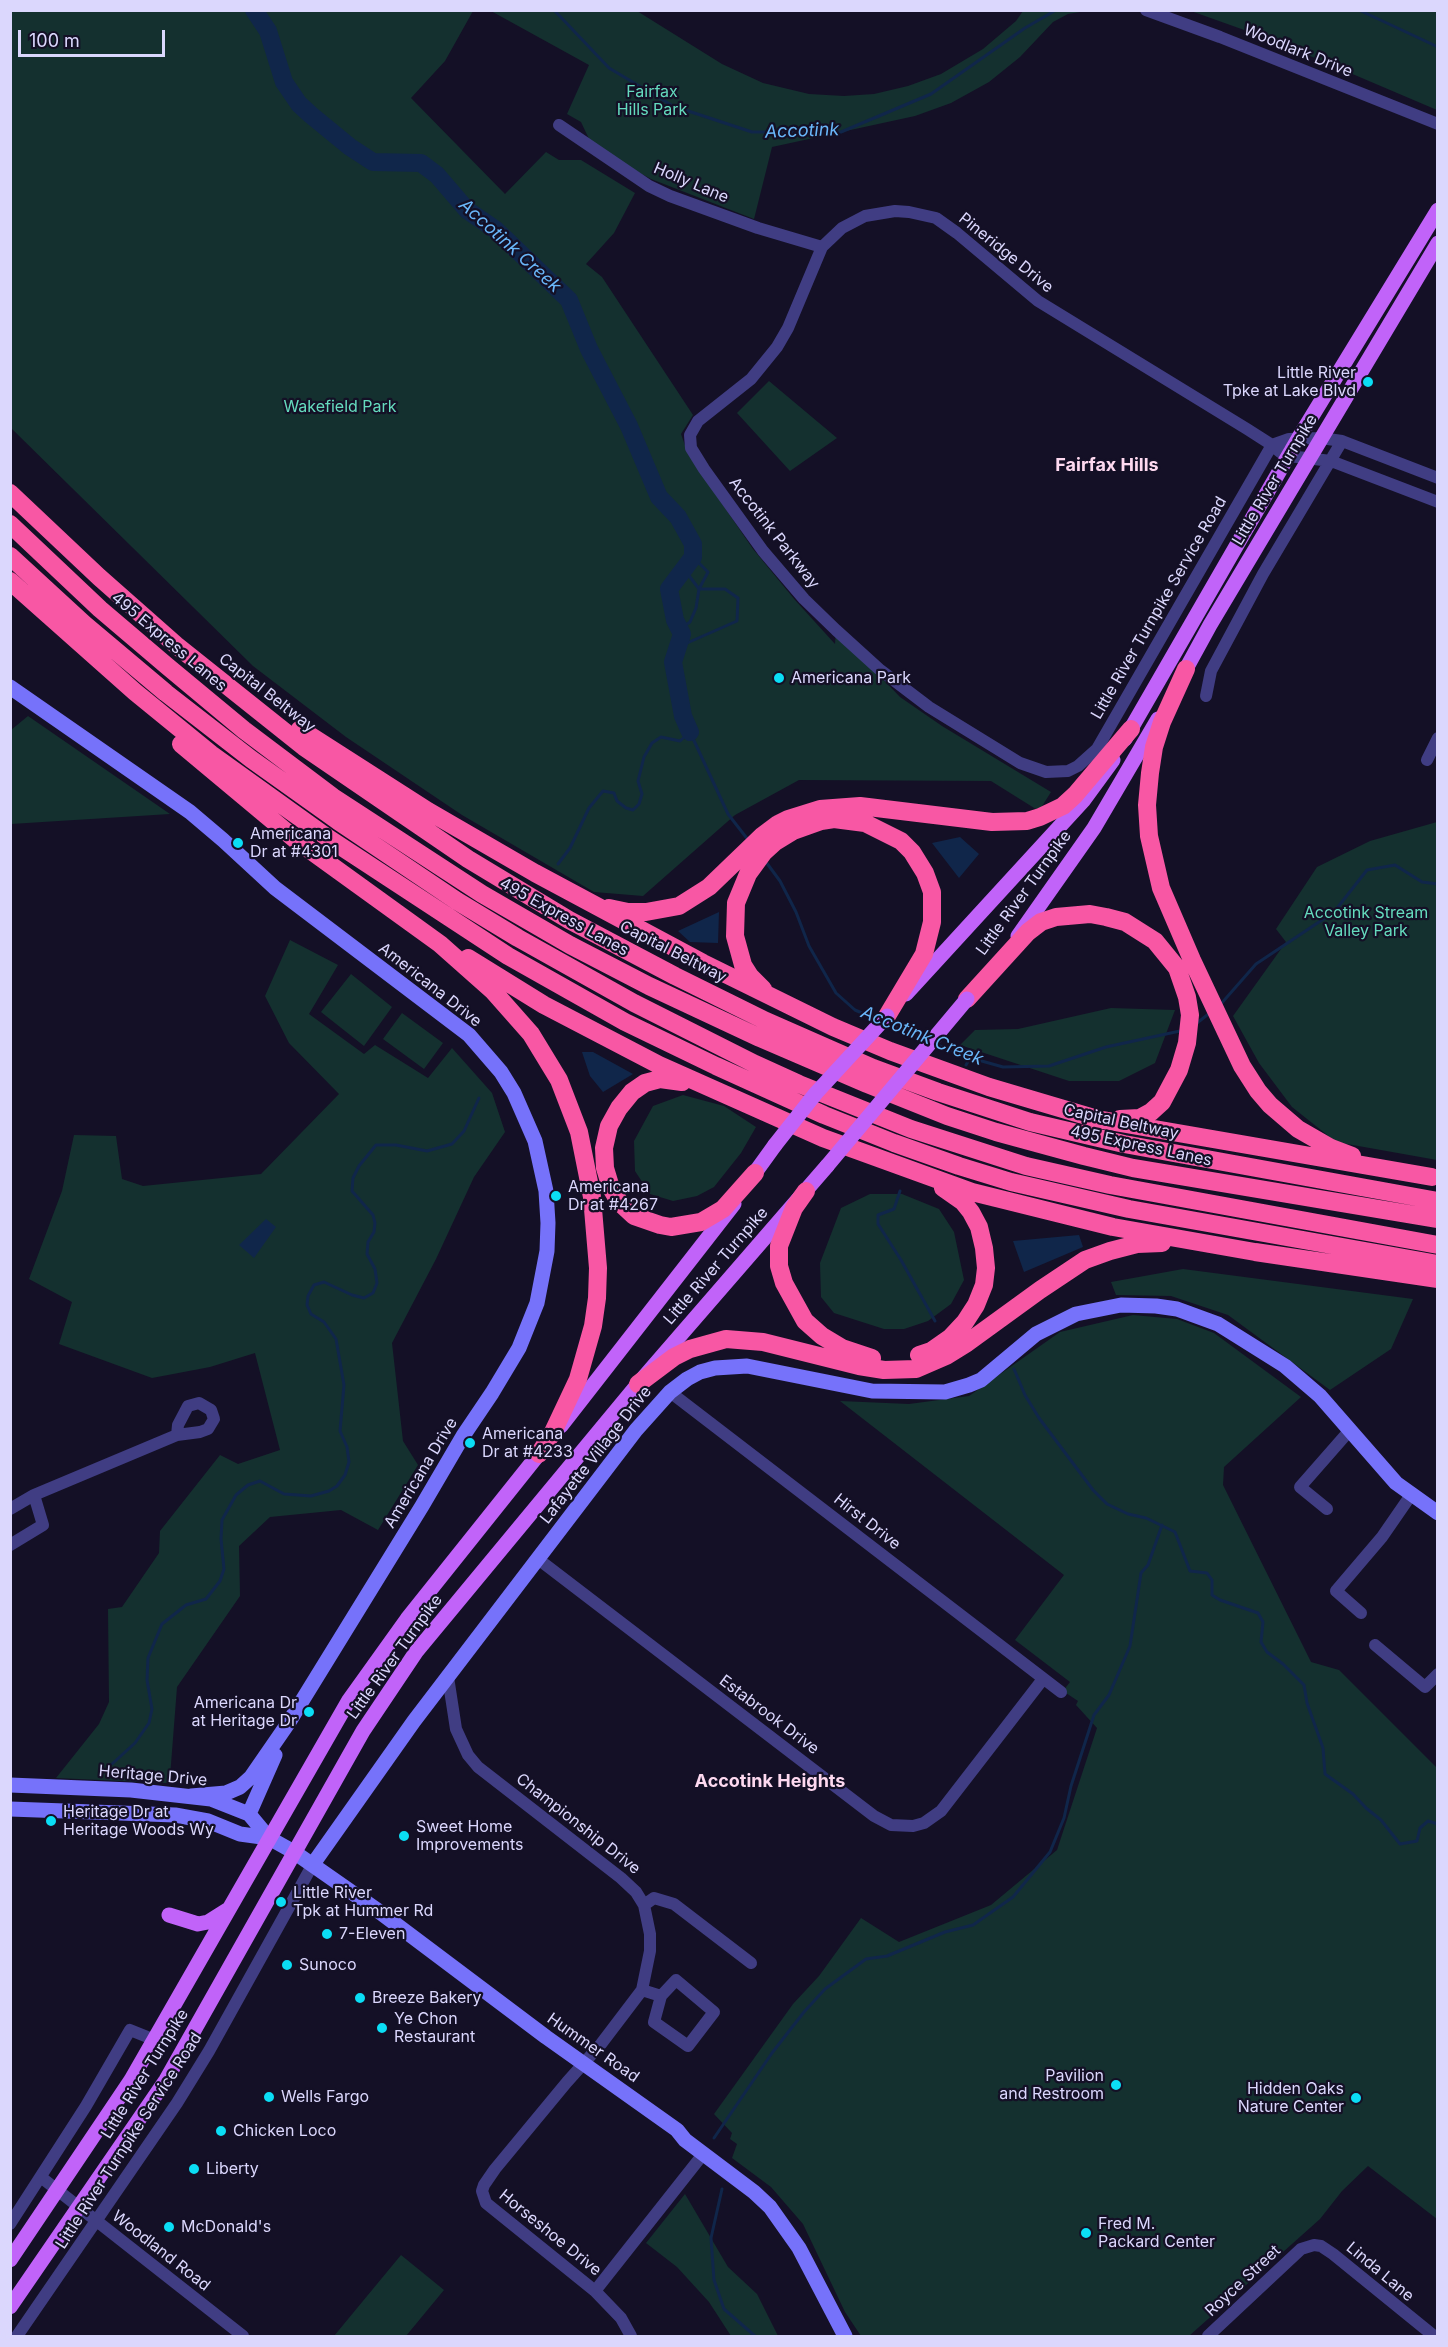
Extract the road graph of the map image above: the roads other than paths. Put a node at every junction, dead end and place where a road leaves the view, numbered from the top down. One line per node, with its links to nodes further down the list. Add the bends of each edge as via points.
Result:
1 (1146, 10): 2 (street, Woodlark Drive)
2 (1437, 124)
3 (559, 125): 6 (street, Holly Lane, via 670,196)
4 (1437, 210): 9 (main road, Little River Turnpike)
5 (1437, 243): 8 (main road, Little River Turnpike)
6 (822, 247): 7 (street, Pineridge Drive, via 777,347 751,379 698,421); 11 (street, Pineridge Drive, via 842,228 865,216 895,211 936,218 1038,301)
7 (690, 435): 29 (street, Accotink Parkway, via 691,448 704,469 763,551 846,640 929,707 1020,763)
8 (1321, 438): 9 (street); 10 (street); 13 (main road, Little River Turnpike)
9 (1298, 439): 11 (street); 12 (main road, Little River Turnpike)
10 (1342, 441): 14 (street); 15 (street)
11 (1272, 445): 12 (street, Pineridge Drive); 29 (street, Little River Turnpike Service Road, via 1097,748 1078,766)
12 (1289, 456): 13 (street); 26 (main road, Little River Turnpike)
13 (1311, 457): 14 (street); 23 (main road, Little River Turnpike)
14 (1331, 461): 17 (street); 25 (street, via 1211,671)
15 (1437, 478)
16 (10, 493): 22 (highway, Capital Beltway)
17 (1437, 502)
18 (10, 524): 45 (highway, 495 Express Lanes, via 167,666 333,797 482,894 570,945 669,995 886,1092 1007,1135 1133,1168)
19 (10, 556): 46 (highway, via 166,693 338,821 527,943 755,1064 911,1130 1016,1163 1110,1185)
20 (10, 581): 21 (highway)
21 (61, 628): 32 (highway, via 191,754 249,803); 48 (highway, via 211,754 384,876 555,983 625,1022 752,1083 894,1143 1011,1182 1129,1209)
22 (188, 656): 31 (highway, via 370,775); 44 (highway, Capital Beltway, via 343,775 485,870 624,950 807,1040 938,1092 1030,1122 1124,1144)
23 (1186, 669): 33 (highway, via 1154,747 1147,805 1159,879); 35 (main road, Little River Turnpike, via 1094,828)
24 (10, 687): 68 (street, Americana Drive, via 190,812 274,888 469,1035 514,1093 542,1166 548,1216 547,1251 537,1303 519,1347)
25 (1206, 696)
26 (1131, 729): 30 (highway, via 1076,795 1049,814 1033,819 975,821 845,806 820,809); 34 (main road, Little River Turnpike, via 1093,789)
27 (1437, 738): 28 (street)
28 (1427, 760)
29 (1059, 772)
30 (791, 825): 31 (highway, via 762,836 732,867 679,906 628,912 597,904); 34 (highway, via 849,820 879,829 912,852 930,882 934,905 928,944); 36 (highway, via 753,866 739,891 734,921 743,965 760,987)
31 (535, 873): 36 (highway)
32 (440, 944): 38 (highway, via 590,1030); 54 (highway, via 493,990 545,1055 579,1132 592,1197 598,1268 593,1326 578,1379)
33 (1184, 964): 35 (highway, via 1125,922 1072,914 1041,922 1028,932); 39 (highway, via 1190,1016 1187,1043 1179,1070 1162,1102 1140,1118 1112,1119); 42 (highway, via 1258,1091 1298,1129 1363,1161)
34 (915, 979): 37 (highway)
35 (967, 999): 43 (main road, Little River Turnpike, bridge)
36 (790, 1007): 39 (highway, via 931,1066)
37 (887, 1016): 41 (main road, Little River Turnpike, bridge, via 816,1093)
38 (721, 1093): 40 (highway); 41 (highway, via 660,1079 632,1092 609,1126 604,1148 611,1188 634,1216 671,1227 701,1222 723,1209)
39 (1071, 1113): 42 (highway)
40 (904, 1168): 43 (highway, via 951,1193 967,1207 979,1227 986,1268 984,1285 965,1322 931,1351 913,1358 890,1361 864,1357 822,1336 805,1321 784,1283 779,1246 794,1208); 47 (highway, via 972,1192 1052,1213)
41 (755, 1173): 54 (main road, Little River Turnpike)
42 (1435, 1178)
43 (806, 1191): 50 (main road, Little River Turnpike)
44 (1437, 1201)
45 (1437, 1219)
46 (1437, 1245)
47 (1232, 1247): 49 (highway); 50 (highway, via 1137,1244 1093,1257 1065,1272 967,1343 916,1369 867,1368 764,1341 726,1339 674,1357)
48 (1437, 1264)
49 (1437, 1279)
50 (638, 1384): 74 (main road, Little River Turnpike, via 416,1652 363,1731)
51 (670, 1392): 52 (street, Lafayette Village Drive, via 700,1372 732,1366 872,1391 945,1392 981,1380 1019,1347 1056,1323 1095,1309 1156,1306 1218,1324 1286,1366); 61 (street, Lafayette Village Drive); 66 (street, Hirst Drive)
52 (1350, 1430): 56 (street, Lafayette Village Drive, via 1384,1471); 58 (street, via 1300,1487)
53 (177, 1435): 55 (street)
54 (539, 1454): 73 (main road, Little River Turnpike, via 382,1651)
55 (34, 1495): 57 (street); 60 (street, via 43,1525)
56 (1411, 1495): 59 (street, Lafayette Village Drive); 62 (street, via 1382,1537 1336,1591)
57 (10, 1509)
58 (1327, 1509)
59 (1437, 1513)
60 (10, 1545)
61 (538, 1559): 65 (street, Lafayette Village Drive); 66 (street, Estabrook Drive, via 874,1816 891,1825 913,1826 941,1811)
62 (1361, 1613)
63 (1375, 1645): 64 (street, via 1425,1687)
64 (1437, 1674)
65 (448, 1677): 75 (street, Lafayette Village Drive); 76 (street, Championship Drive, via 456,1729 478,1767 621,1878)
66 (1043, 1679): 67 (street, Hirst Drive)
67 (1061, 1692)
68 (289, 1722): 70 (street, Americana Drive, via 251,1778 240,1787 226,1793); 72 (street, Americana Drive)
69 (10, 1785): 70 (street, Heritage Drive)
70 (191, 1796): 72 (street, Heritage Drive, via 211,1799)
71 (10, 1809): 73 (street, via 175,1815 208,1821 240,1834)
72 (249, 1814): 73 (street, Heritage Drive)
73 (269, 1838): 74 (street, Hummer Road); 77 (main road, Little River Turnpike)
74 (294, 1852): 75 (street, Hummer Road); 87 (main road, Little River Turnpike, via 166,2080)
75 (313, 1864): 83 (street, Hummer Road); 88 (street, Little River Turnpike Service Road, via 203,2061)
76 (644, 1905): 79 (street, via 654,1898 674,1904); 80 (street, Championship Drive, via 650,1951)
77 (232, 1906): 78 (main road, via 198,1924); 82 (main road, Little River Turnpike)
78 (169, 1915)
79 (751, 1963)
80 (642, 1990): 81 (street); 83 (street, Championship Drive)
81 (661, 1996): 81 (street, via 676,1980 714,2012 688,2046 654,2022)
82 (155, 2040): 85 (street, Little River Turnpike Service Road, via 130,2030); 86 (main road, Little River Turnpike)
83 (584, 2063): 84 (street, Hummer Road); 92 (street, Horseshoe Drive, via 495,2169 482,2191 486,2203)
84 (704, 2153): 92 (street, Horseshoe Drive); 97 (street, Hummer Road, via 754,2192 786,2227)
85 (42, 2178): 86 (street, Woodland Road); 89 (street, Little River Turnpike Service Road)
86 (58, 2191): 87 (street, Woodland Road); 91 (main road, Little River Turnpike)
87 (80, 2208): 88 (street, Woodland Road); 93 (main road, Little River Turnpike)
88 (97, 2221): 94 (street, Little River Turnpike Service Road); 95 (street, Woodland Road)
89 (10, 2224)
90 (1301, 2249): 98 (street, Royce Street); 99 (street, Linda Lane, via 1321,2246)
91 (10, 2260)
92 (595, 2291): 96 (street, via 621,2318)
93 (10, 2307)
94 (18, 2337)
95 (243, 2337)
96 (631, 2337)
97 (845, 2337)
98 (1208, 2337)
99 (1434, 2337)

